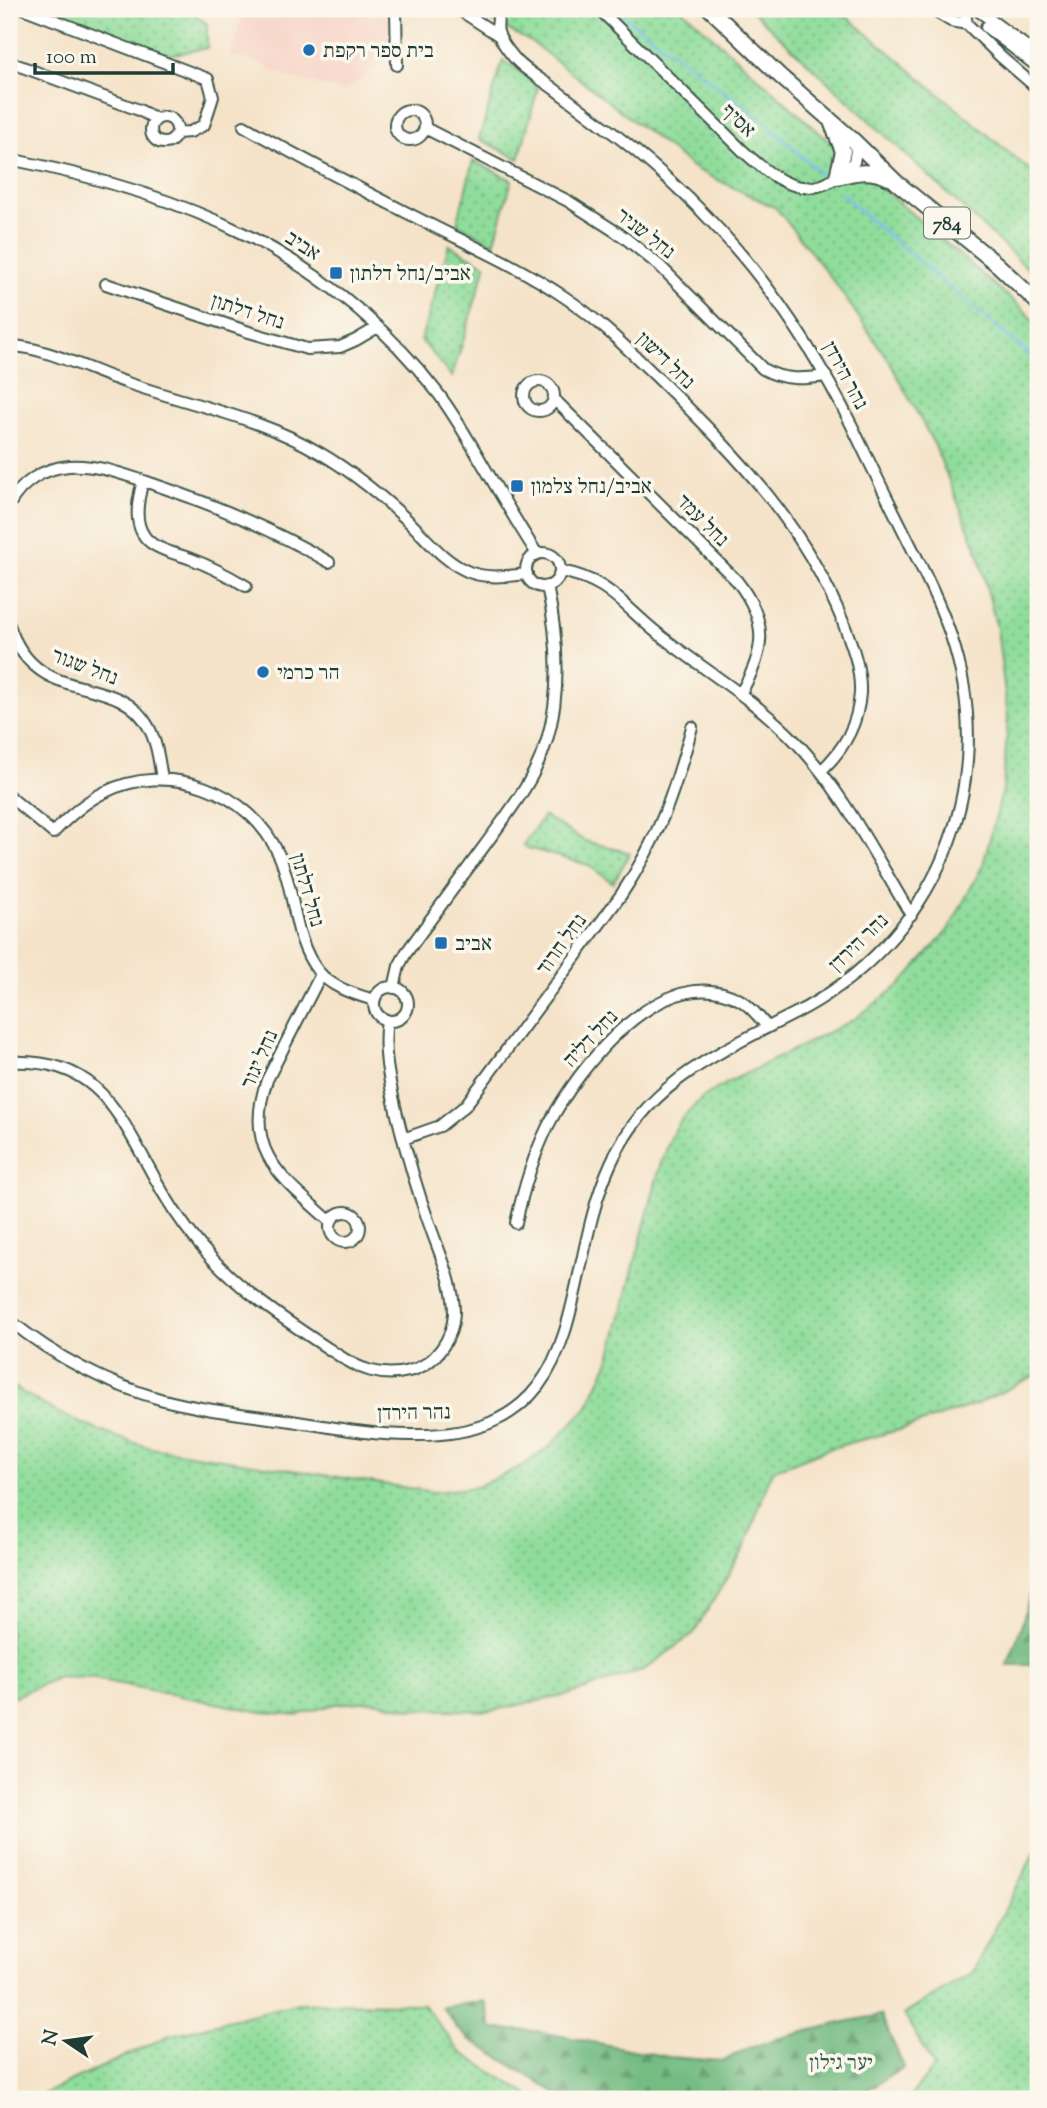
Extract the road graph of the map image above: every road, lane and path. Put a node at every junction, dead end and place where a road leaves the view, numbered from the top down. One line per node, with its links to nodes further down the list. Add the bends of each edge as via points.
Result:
1 (25, 9): 19 (street, via 208,79 213,97 204,125)
2 (396, 9): 12 (street)
3 (458, 9): 9 (street)
4 (499, 9): 9 (street)
5 (599, 9): 22 (street, אסיף, via 761,167 802,188)
6 (710, 9): 16 (main road, 784)
7 (931, 9): 8 (street, via 951,21)
8 (974, 18): 10 (street); 13 (street); 14 (street, via 999,56)
9 (498, 35): 28 (street, נהר הירדן, via 517,62 630,146 704,213 766,285)
10 (1038, 55)
11 (9, 62): 15 (street)
12 (397, 65)
13 (1038, 67)
14 (1038, 89)
15 (156, 119): 19 (street, via 169,118); 19 (street, via 150,126 156,141 169,143)
16 (830, 119): 20 (main road, 784); 22 (main road, via 843,151)
17 (244, 126): 41 (street, נחל דישון, via 564,296 626,347 751,473 809,552 856,656 860,693 855,719 845,744)
18 (425, 128): 28 (street, נחל שניר, via 568,201 624,237 661,267 763,369 793,379)
19 (177, 133)
20 (853, 140): 22 (street, via 854,162); 23 (main road, 784)
21 (9, 159): 26 (street, אביב, via 174,203 239,230 303,267)
22 (837, 177): 23 (main road, via 869,171)
23 (896, 182): 25 (main road, 784)
24 (106, 284): 26 (street, נחל דלתון, via 307,349 340,347)
25 (1038, 303)
26 (377, 327): 32 (street, אביב, via 438,394)
27 (9, 346): 35 (street, via 31,348 278,431 357,477 462,569 493,577)
28 (826, 376): 44 (street, נהר הירדן, via 926,578 951,637 965,695 968,749 962,801 948,849)
29 (554, 399): 39 (street, נחל עמד, via 746,593 758,616 761,639 754,670)
30 (143, 481): 31 (street, via 98,468 50,469 23,486); 33 (street, via 245,519); 36 (street, via 137,518 146,539)
31 (9, 505)
32 (537, 554): 34 (street, via 552,555); 35 (street, via 528,564)
33 (328, 562)
34 (560, 571): 37 (street, via 556,581); 39 (street, via 580,574 604,586 660,636)
35 (527, 574): 37 (street, via 534,584)
36 (246, 586)
37 (547, 586): 46 (street, via 558,680 547,741 518,801 406,953)
38 (9, 625): 42 (street, נחל שגור, via 21,651 46,674 113,696 134,709 153,738)
39 (740, 694): 41 (street, via 788,734)
40 (692, 727): 51 (street, נחל חרוד, via 661,824 621,895 470,1101 440,1126)
41 (821, 771): 44 (street)
42 (162, 779): 43 (street, נחל דלתון, via 132,782 104,792 53,832); 45 (street, נחל דלתון, via 218,792 263,828 279,855 303,943)
43 (9, 796)
44 (911, 915): 49 (street, נהר הירדן, via 868,964 832,992)
45 (321, 974): 47 (street, נחל דלתון, via 345,990); 52 (street, נחל יגור, via 267,1080 259,1124 277,1171)
46 (394, 988): 47 (street, via 382,990); 48 (street, via 405,995 407,1008 400,1018)
47 (374, 1000): 48 (street, via 376,1013)
48 (387, 1020): 51 (street, via 387,1068)
49 (767, 1026): 53 (street, נחל דליה, via 741,1001 711,991 681,993 650,1007 607,1044 560,1105 538,1150); 54 (street, נהר הירדן, via 688,1071 628,1131 601,1187 558,1354 532,1393 515,1408 472,1429 414,1436 379,1434 156,1398 104,1380 54,1353)
50 (9, 1062): 51 (street, via 45,1063 94,1086 116,1111 175,1212 214,1260 247,1291 346,1362 380,1374 398,1374 429,1362 450,1335 454,1315 453,1293)
51 (403, 1139)
52 (331, 1222)
53 (516, 1223)
54 (9, 1320)

